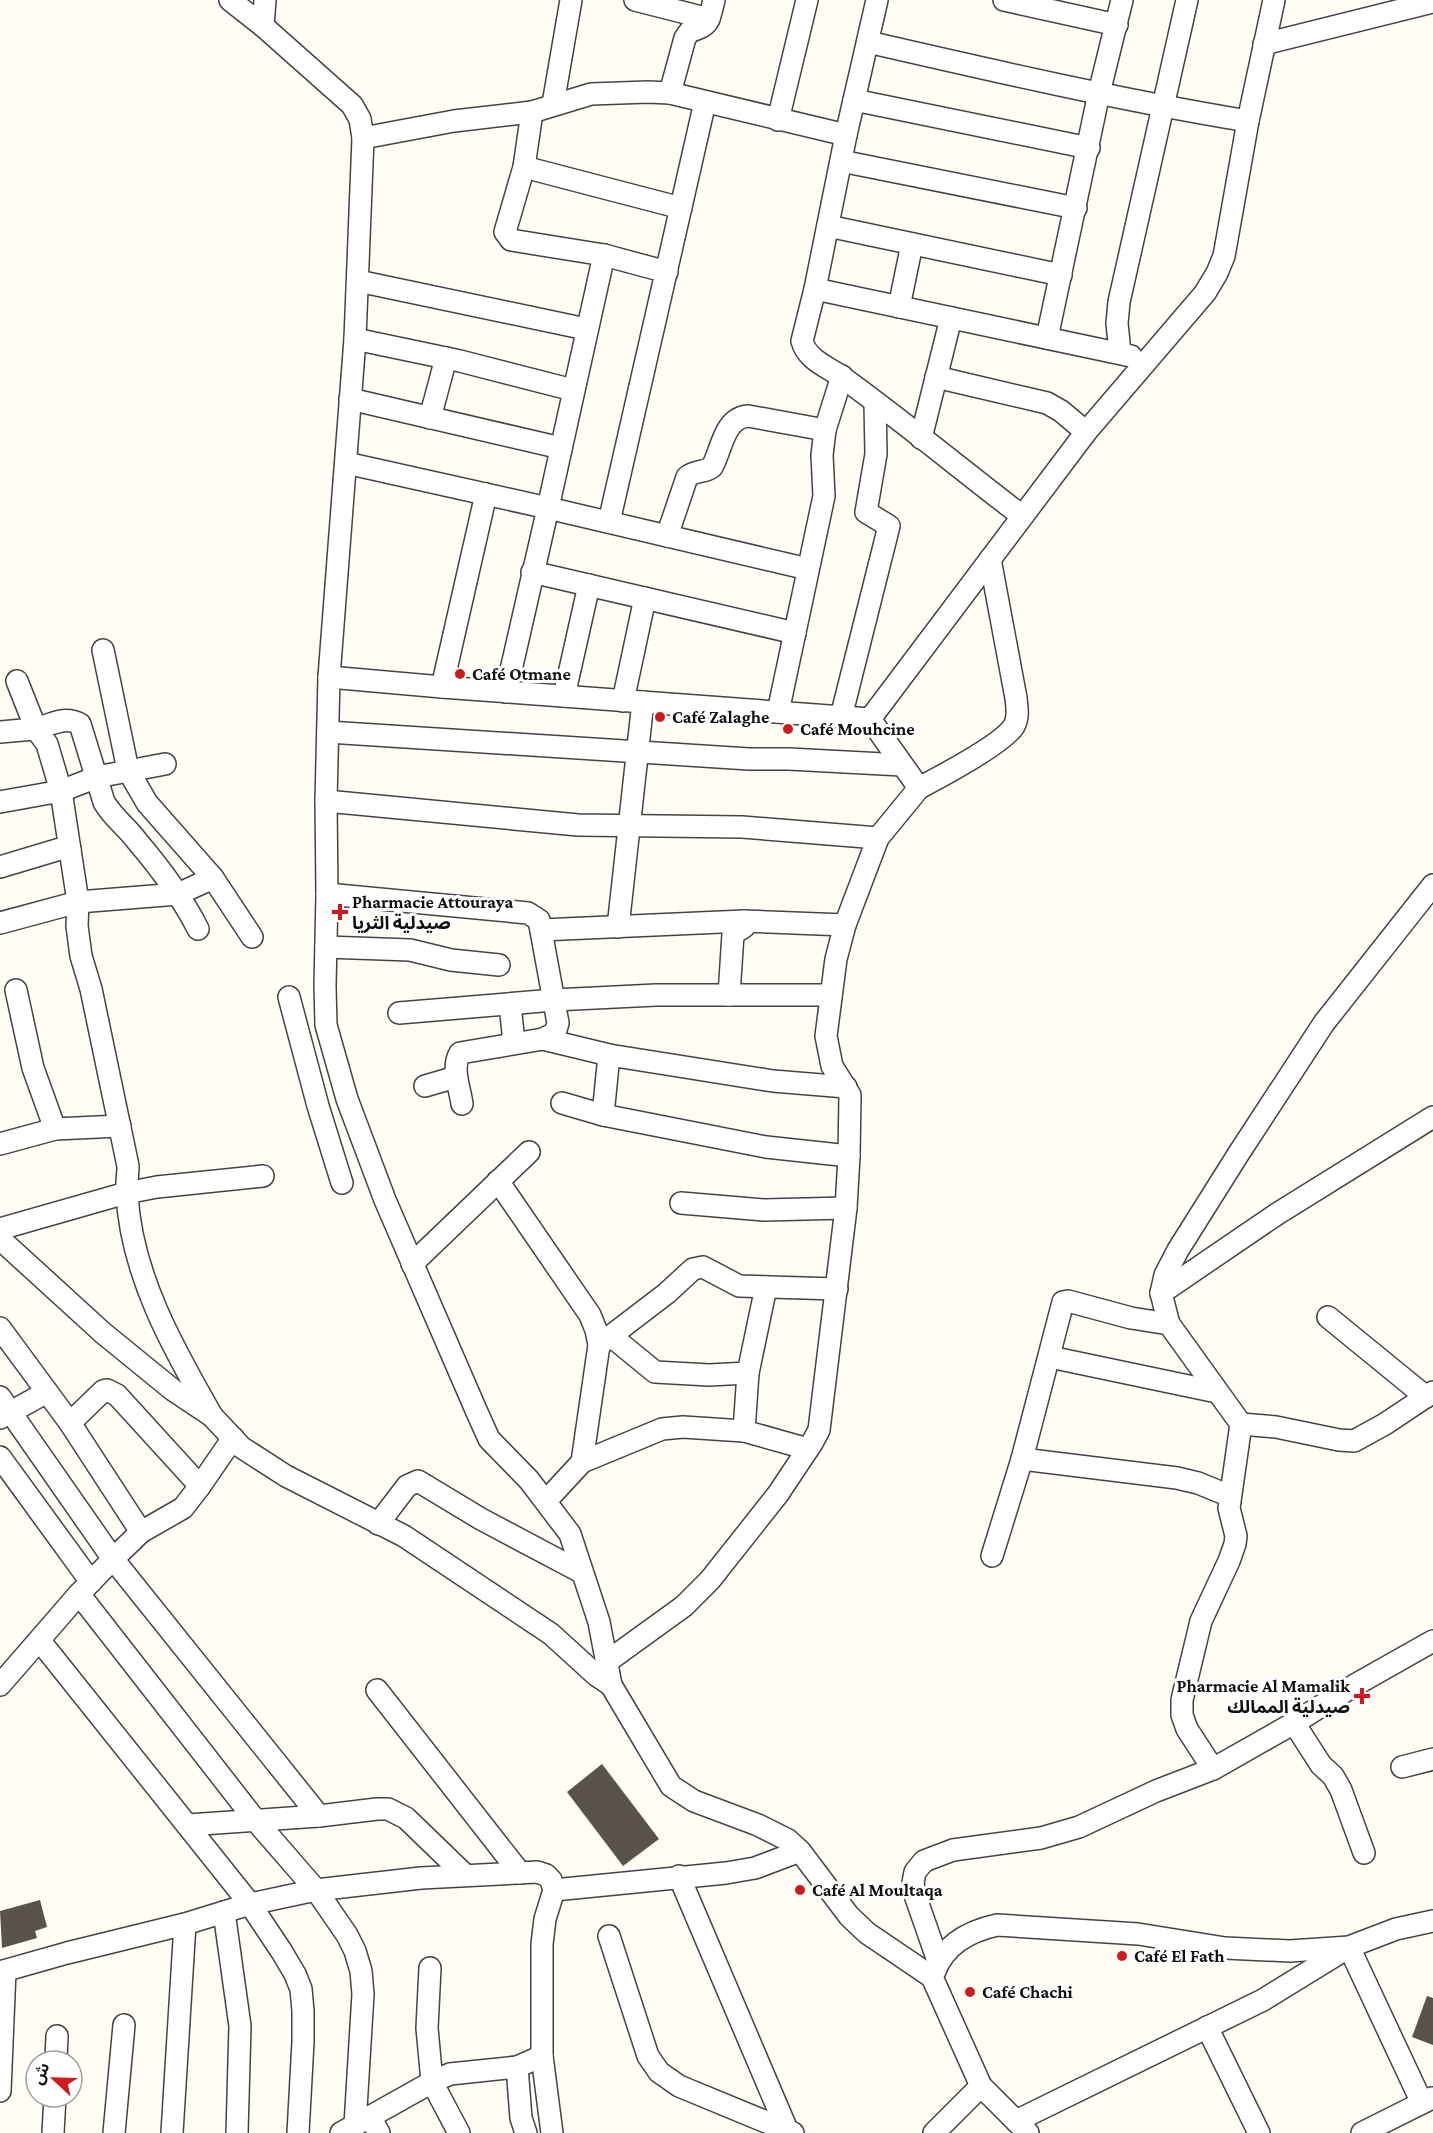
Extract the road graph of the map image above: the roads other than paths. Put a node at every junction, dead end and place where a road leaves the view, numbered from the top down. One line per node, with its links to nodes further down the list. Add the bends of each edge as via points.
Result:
1 (230, 0): 14 (street)
2 (265, 0): 14 (street)
3 (571, 0): 21 (street)
4 (807, 0): 24 (street)
5 (877, 0): 15 (street)
6 (1004, 0): 13 (street)
7 (1122, 0): 13 (street)
8 (1188, 0): 22 (street)
9 (1274, 0): 16 (street)
10 (645, 1): 12 (street)
11 (1433, 2): 16 (street)
12 (712, 10): 17 (street, via 703,28 687,34)
13 (1117, 25): 18 (street)
14 (263, 26): 27 (street, via 352,105 360,119)
15 (868, 42): 18 (street); 19 (street)
16 (1264, 44): 25 (street)
17 (670, 93): 20 (street); 21 (street, via 591,94)
18 (1099, 93): 22 (street); 28 (street)
19 (854, 100): 26 (street); 28 (street)
20 (705, 102): 24 (street); 31 (street)
21 (553, 104): 23 (street)
22 (1163, 107): 25 (street); 45 (street, via 1119,302)
23 (532, 112): 27 (street); 30 (street)
24 (778, 120): 26 (street)
25 (1248, 121): 47 (street, via 1221,266 1205,293)
26 (846, 135): 29 (street)
27 (363, 138): 38 (street)
28 (1089, 148): 32 (street)
29 (841, 160): 32 (street); 33 (street)
30 (524, 167): 31 (street); 35 (street, via 505,232 511,240)
31 (681, 208): 36 (street)
32 (1076, 208): 37 (street)
33 (828, 226): 34 (street); 39 (street)
34 (912, 244): 37 (street); 40 (street)
35 (604, 255): 36 (street); 42 (street)
36 (667, 272): 62 (street)
37 (1061, 275): 43 (street)
38 (358, 280): 42 (street); 44 (street)
39 (815, 289): 40 (street); 48 (street, via 802,341 804,349)
40 (899, 307): 41 (street)
41 (951, 318): 43 (street); 49 (street)
42 (586, 330): 50 (street)
43 (1047, 338): 45 (street)
44 (356, 339): 46 (street); 51 (street)
45 (1120, 353): 47 (street)
46 (446, 358): 50 (street); 53 (street)
47 (1145, 360): 55 (street)
48 (842, 376): 52 (street); 54 (street)
49 (936, 377): 55 (street, via 1047,404); 56 (street)
50 (573, 390): 57 (street)
51 (350, 399): 53 (street); 58 (street)
52 (875, 403): 56 (street); 78 (street, via 876,454 866,506 867,512 889,526)
53 (430, 418): 57 (street)
54 (825, 430): 63 (street, via 748,416 730,423 712,467 687,477); 65 (street, via 824,496)
55 (1086, 432): 61 (street)
56 (921, 438): 61 (street)
57 (561, 448): 60 (street)
58 (346, 463): 59 (street); 71 (street)
59 (486, 494): 60 (street); 73 (street)
60 (548, 508): 62 (street); 66 (street)
61 (1022, 516): 64 (street)
62 (609, 522): 63 (street)
63 (667, 536): 65 (street)
64 (990, 559): 79 (street); 88 (street, via 1016,698 1016,723 1001,739)
65 (808, 569): 69 (street)
66 (532, 572): 67 (street); 74 (street)
67 (589, 585): 68 (street); 75 (street)
68 (645, 598): 69 (street); 76 (street)
69 (795, 633): 77 (street)
70 (103, 650): 86 (street)
71 (329, 677): 73 (street); 82 (street)
72 (17, 681): 80 (street)
73 (442, 687): 74 (street)
74 (506, 692): 75 (street)
75 (564, 696): 76 (street)
76 (633, 701): 77 (street); 83 (street)
77 (778, 712): 78 (street)
78 (841, 717): 79 (street)
79 (870, 719): 85 (street)
80 (36, 729): 81 (street); 87 (street, via 58,721 80,724); 89 (street, via 47,744)
81 (0, 732)
82 (328, 732): 83 (street); 90 (street)
83 (637, 752): 85 (street); 92 (street)
84 (165, 764): 86 (street)
85 (902, 765): 88 (street)
86 (128, 770): 87 (street); 96 (street, via 147,803)
87 (97, 777): 89 (street); 98 (street, via 110,812 136,838)
88 (919, 788): 93 (street)
89 (61, 791): 91 (street); 94 (street)
90 (326, 801): 92 (street, via 578,825); 99 (street)
91 (0, 802)
92 (628, 826): 93 (street, via 742,827); 104 (street)
93 (878, 838): 103 (street)
94 (70, 849): 95 (street); 100 (street)
95 (0, 867)
96 (213, 878): 98 (street); 107 (street)
97 (1432, 888): 145 (street, via 1324,1023 1178,1250)
98 (178, 894): 100 (street); 105 (street)
99 (327, 894): 106 (street, via 528,913 539,920); 108 (street)
100 (78, 902): 102 (street); 129 (street, via 81,956)
101 (744, 921): 103 (street); 104 (street); 111 (street, via 744,927 734,934)
102 (0, 923)
103 (845, 925): 112 (street)
104 (618, 927): 106 (street)
105 (198, 929)
106 (541, 930): 114 (street)
107 (252, 937)
108 (326, 947): 109 (street, via 410,950 451,960); 123 (street, via 326,1025)
109 (499, 965)
110 (16, 990): 130 (street, via 33,1068)
111 (729, 995): 112 (street); 114 (street)
112 (831, 995): 122 (street, via 828,1052)
113 (289, 997): 126 (street)
114 (555, 1000): 115 (street); 117 (street, via 557,1028)
115 (510, 1004): 116 (street); 118 (street)
116 (399, 1013)
117 (543, 1039): 118 (street); 119 (street)
118 (514, 1043): 120 (street, via 459,1053)
119 (609, 1055): 122 (street, via 773,1081); 127 (street)
120 (456, 1077): 121 (street); 125 (street)
121 (425, 1086)
122 (846, 1087): 133 (street, via 851,1097)
123 (347, 1099): 126 (street); 142 (street)
124 (562, 1103): 127 (street)
125 (462, 1104)
126 (318, 1106): 136 (street)
127 (603, 1115): 133 (street, via 766,1147)
128 (1433, 1117): 145 (street, via 1277,1214)
129 (120, 1126): 130 (street); 137 (street, via 128,1166)
130 (55, 1129): 131 (street)
131 (0, 1144)
132 (529, 1152): 135 (street)
133 (849, 1156): 139 (street)
134 (263, 1176): 137 (street)
135 (498, 1182): 142 (street); 149 (street)
136 (342, 1183)
137 (126, 1193): 140 (street); 156 (street, via 134,1241 154,1305)
138 (681, 1203): 139 (street, via 764,1210)
139 (846, 1208): 144 (street)
140 (0, 1229)
141 (0, 1239): 156 (street, via 103,1333)
142 (412, 1264): 167 (street, via 489,1439)
143 (766, 1287): 144 (street); 149 (street, via 739,1286 703,1267 693,1269); 151 (street)
144 (837, 1289): 161 (street, via 820,1421)
145 (1161, 1293): 147 (street)
146 (1328, 1317): 154 (street)
147 (1168, 1324): 150 (street, via 1065,1301); 153 (street)
148 (0, 1328): 152 (street)
149 (605, 1341): 151 (street, via 655,1372); 164 (street)
150 (1050, 1357): 153 (street); 163 (street)
151 (748, 1373): 159 (street)
152 (47, 1392): 155 (street); 157 (street)
153 (1217, 1392): 158 (street)
154 (1429, 1394): 158 (street, via 1354,1441)
155 (4, 1409): 171 (street)
156 (212, 1416): 160 (street)
157 (70, 1423): 165 (street, via 103,1391 111,1391); 169 (street)
158 (1241, 1424): 166 (street)
159 (744, 1431): 161 (street); 164 (street, via 662,1429)
160 (233, 1438): 165 (street); 168 (street, via 286,1476)
161 (808, 1449): 176 (street, via 710,1580 684,1606)
162 (0, 1457): 173 (street)
163 (1022, 1459): 166 (street, via 1177,1478); 170 (street)
164 (582, 1462): 167 (street)
165 (200, 1486): 169 (street, via 183,1508)
166 (1230, 1496): 183 (street, via 1235,1544 1201,1621 1182,1700 1187,1729)
167 (546, 1501): 172 (street, via 570,1534)
168 (378, 1524): 172 (street, via 407,1485 418,1481); 178 (street, via 404,1536 542,1628)
169 (141, 1532): 171 (street)
170 (992, 1556)
171 (113, 1559): 173 (street); 184 (street)
172 (581, 1572): 176 (street)
173 (85, 1588): 174 (street); 185 (street)
174 (40, 1641): 177 (street); 186 (street)
175 (1433, 1641): 180 (street)
176 (608, 1661): 178 (street)
177 (0, 1685)
178 (611, 1685): 187 (street, via 671,1786 694,1801 788,1840)
179 (377, 1690): 189 (street)
180 (1294, 1723): 183 (street); 188 (street, via 1341,1790)
181 (1433, 1759): 182 (street)
182 (1402, 1767)
183 (1213, 1769): 201 (street, via 1055,1835 953,1850 924,1861 915,1872 913,1883)
184 (319, 1816): 185 (street); 190 (street, via 377,1809 397,1812)
185 (256, 1821): 186 (street); 192 (street)
186 (188, 1825): 194 (street)
187 (800, 1851): 191 (street, via 755,1868); 201 (street, via 867,1933)
188 (1364, 1853)
189 (520, 1873): 190 (street); 193 (street, via 546,1875)
190 (465, 1875): 192 (street)
191 (679, 1876): 193 (street); 216 (street)
192 (316, 1890): 194 (street); 214 (street, via 347,1935 361,1971)
193 (554, 1890): 207 (street, via 542,1944)
194 (250, 1904): 195 (street); 221 (street, via 301,1989)
195 (224, 1912): 197 (street); 220 (street, via 240,2026)
196 (1433, 1921): 199 (street, via 1396,1929)
197 (185, 1924): 202 (street); 219 (street)
198 (609, 1936): 216 (street, via 648,2056 659,2072 679,2086)
199 (1348, 1947): 201 (street, via 1290,1951 1226,1948 1138,1934 997,1925 976,1931 949,1947); 204 (street, via 1263,2000); 212 (street)
200 (430, 1968): 209 (street, via 427,2028)
201 (935, 1969): 210 (street)
202 (3, 1972): 211 (street)
203 (124, 2025): 218 (street)
204 (1207, 2027): 215 (street); 226 (street)
205 (57, 2036): 206 (street)
206 (56, 2049)
207 (542, 2056): 208 (street); 224 (street)
208 (517, 2067): 209 (street, via 450,2074); 223 (street)
209 (432, 2082): 214 (street); 222 (street)
210 (981, 2086): 215 (street); 225 (street)
211 (0, 2091)
212 (1427, 2101): 227 (street)
213 (54, 2109): 217 (street)
214 (361, 2127)
215 (1022, 2127)
216 (790, 2132)
217 (53, 2133)
218 (114, 2133)
219 (172, 2133)
220 (237, 2133)
221 (298, 2133)
222 (459, 2133)
223 (525, 2133)
224 (552, 2133)
225 (934, 2133)
226 (1259, 2133)
227 (1362, 2133)

